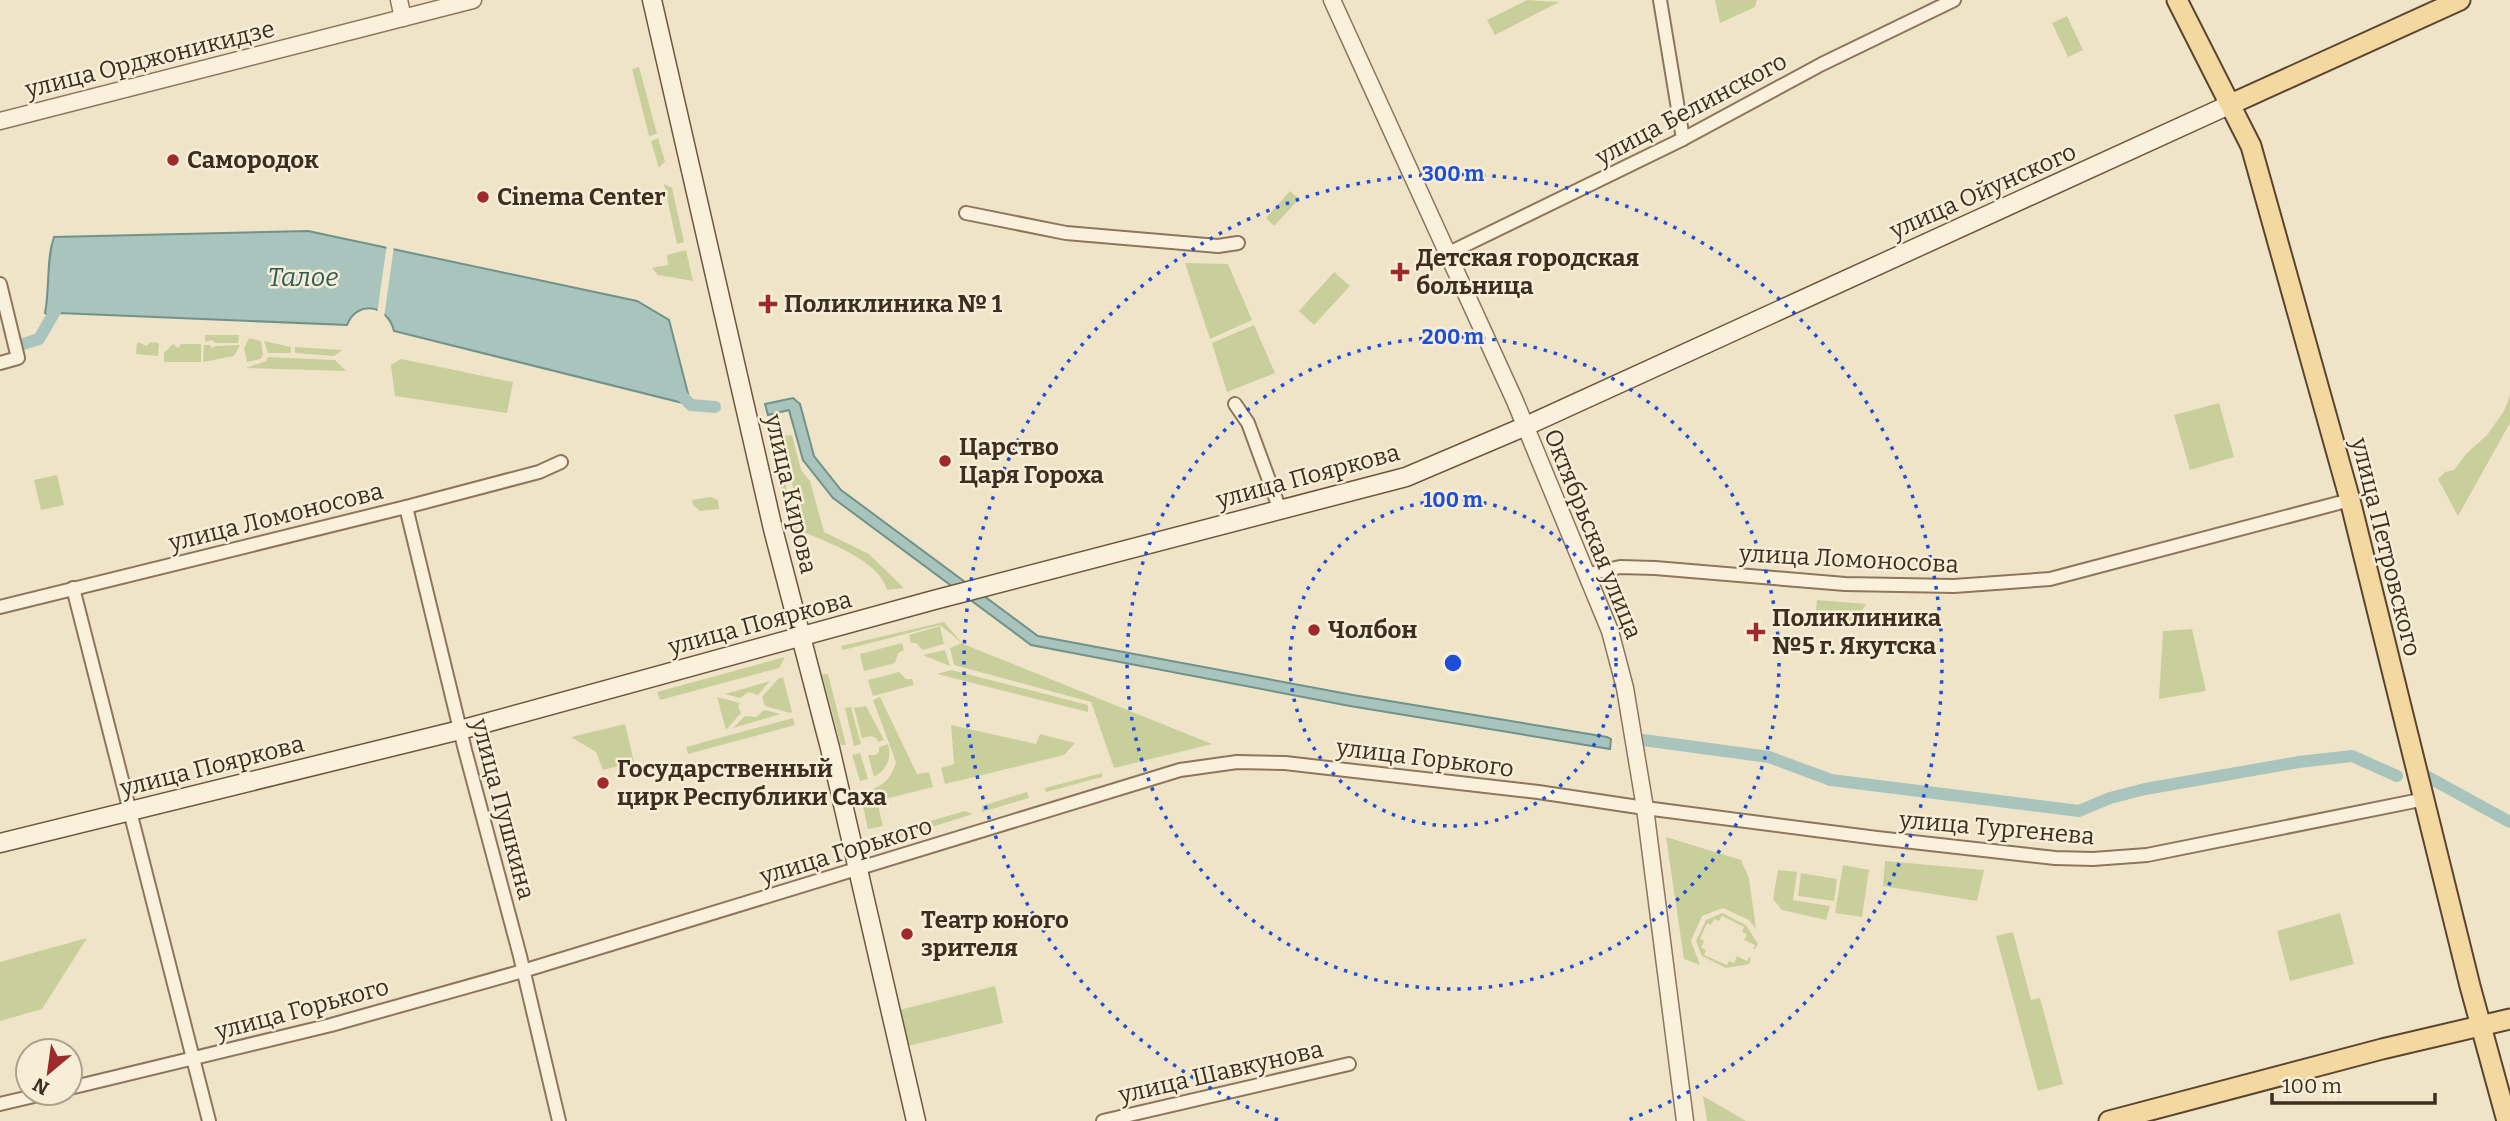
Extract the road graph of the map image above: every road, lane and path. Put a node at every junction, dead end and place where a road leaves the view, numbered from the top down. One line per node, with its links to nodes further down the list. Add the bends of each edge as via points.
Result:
1 (399, 0): 9 (street)
2 (473, 0): 9 (street, улица Орджоникидзе)
3 (652, 0): 27 (main road, улица Кирова)
4 (1332, 0): 15 (street, Октябрьская улица)
5 (1660, 0): 12 (street)
6 (1954, 0): 12 (street, улица Белинского)
7 (2177, 0): 10 (main road, улица Петровского)
8 (2460, 0): 10 (main road, улица Ойунского)
9 (402, 18): 11 (street, улица Орджоникидзе)
10 (2231, 104): 19 (main road, улица Ойунского); 21 (main road, улица Петровского, via 2251,146)
11 (0, 121)
12 (1683, 139): 15 (street, улица Белинского)
13 (966, 213): 14 (street, via 1066,233 1218,246)
14 (1238, 243)
15 (1447, 254): 19 (street, Октябрьская улица)
16 (0, 284): 17 (street, via 18,358)
17 (0, 363)
18 (1235, 404): 23 (street, via 1248,423)
19 (1526, 426): 23 (main road, улица Пояркова, via 1406,477); 24 (street, Октябрьская улица)
20 (561, 462): 22 (street, улица Ломоносова)
21 (2350, 500): 24 (street, улица Ломоносова, via 2050,579 1954,586 1845,584 1655,568 1620,567); 29 (main road, улица Петровского)
22 (406, 507): 25 (street, улица Ломоносова); 28 (street, улица Пушкина)
23 (1280, 510): 27 (main road, улица Пояркова)
24 (1589, 574): 30 (street, Октябрьская улица, via 1611,631 1625,688)
25 (73, 588): 26 (street, улица Ломоносова); 31 (street)
26 (0, 607)
27 (800, 637): 28 (main road, улица Пояркова); 33 (main road, улица Кирова)
28 (460, 730): 31 (main road, улица Пояркова); 34 (street, улица Пушкина)
29 (2425, 799): 30 (street, улица Тургенева, via 2147,855 2093,859 1977,850); 36 (main road, улица Петровского)
30 (1645, 808): 33 (street, улица Горького, via 1403,776 1237,762 1180,770); 45 (street, Октябрьская улица)
31 (129, 810): 32 (main road, улица Пояркова); 37 (street)
32 (0, 843)
33 (858, 869): 34 (street, улица Горького); 43 (main road, улица Кирова)
34 (523, 971): 37 (street, улица Горького); 42 (street, улица Пушкина)
35 (2510, 1019): 36 (main road)
36 (2480, 1025): 40 (main road); 46 (main road, улица Петровского)
37 (194, 1059): 39 (street, улица Горького); 41 (street)
38 (1349, 1064): 44 (street, улица Шавкунова)
39 (84, 1085)
40 (2122, 1120)
41 (209, 1121)
42 (559, 1121)
43 (916, 1121)
44 (1103, 1121)
45 (1685, 1121)
46 (2507, 1121)

